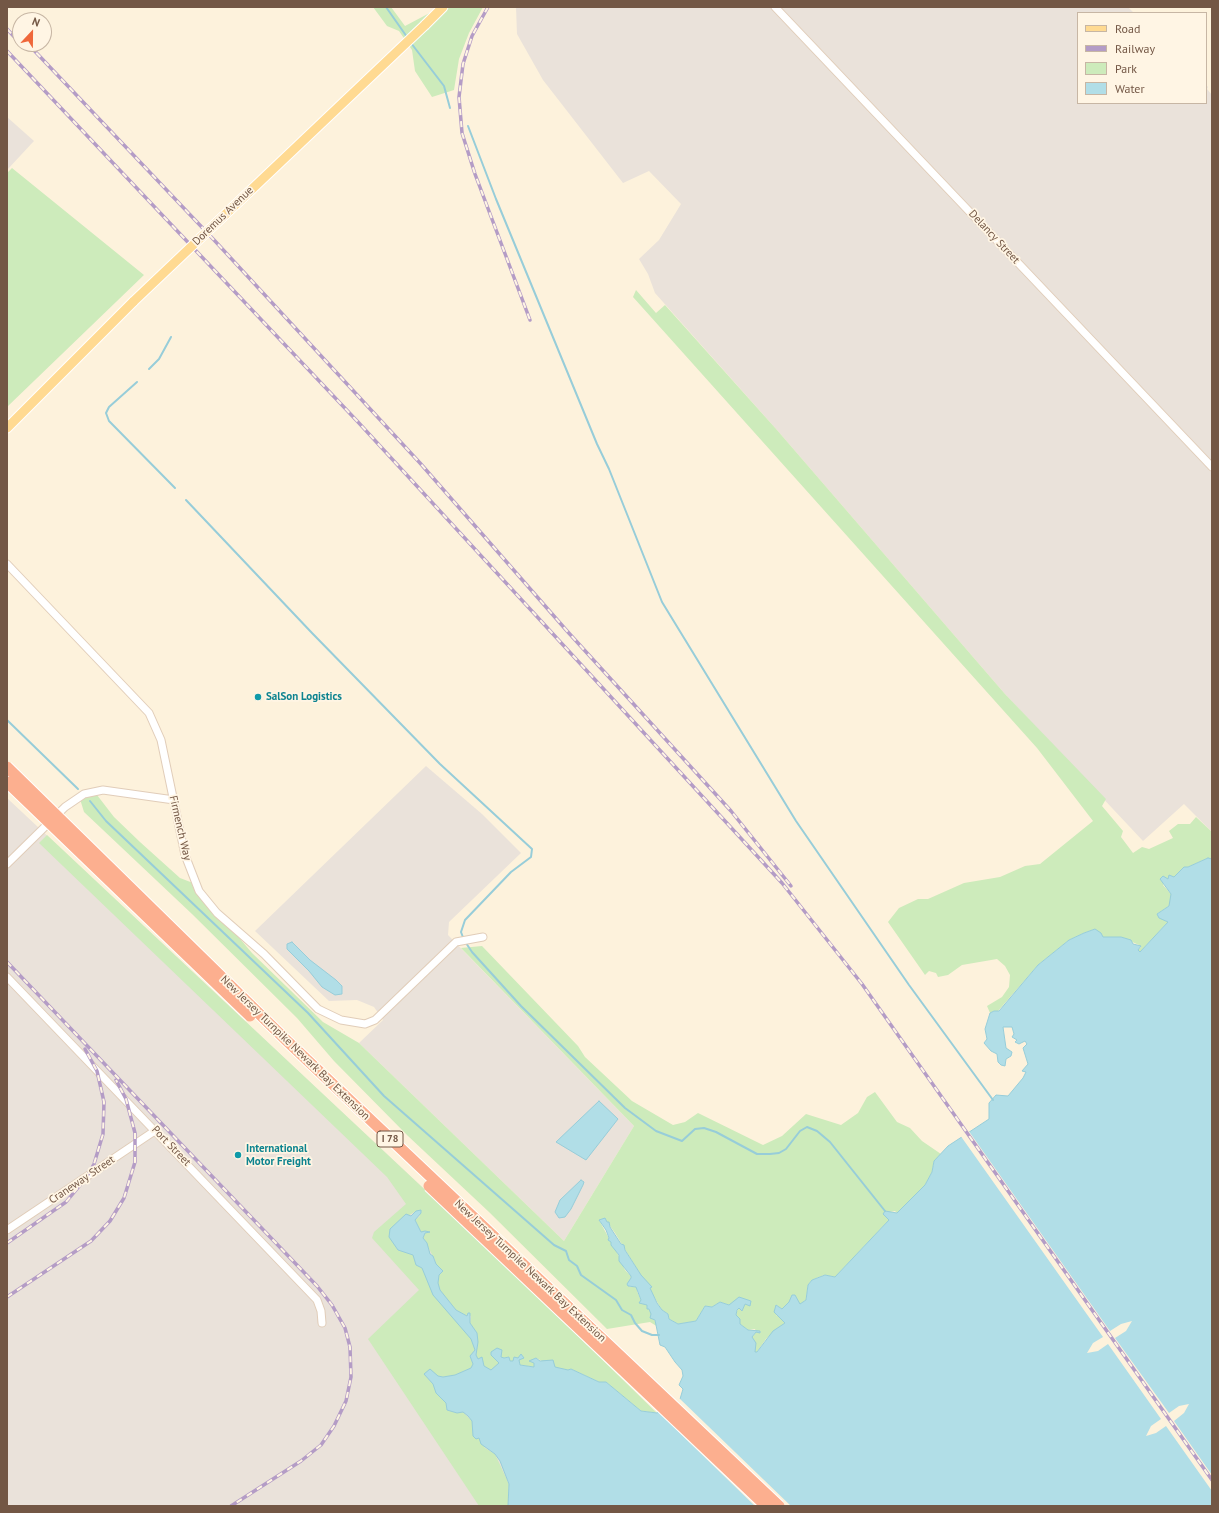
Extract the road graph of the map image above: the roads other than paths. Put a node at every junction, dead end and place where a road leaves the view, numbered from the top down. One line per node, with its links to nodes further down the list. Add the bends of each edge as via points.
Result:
1 (443, 7): 3 (main road, Doremus Avenue, bridge, via 134,301)
2 (775, 7): 4 (street, Delancy Street)
3 (7, 428)
4 (1212, 467)
5 (7, 564): 8 (street, Firmench Way, via 149,713 161,740)
6 (7, 767): 16 (highway, New Jersey Turnpike Newark Bay Extension / I 78, bridge, via 291,1045)
7 (7, 782): 15 (highway, New Jersey Turnpike Newark Bay Extension / I 78, bridge)
8 (174, 800): 9 (street, via 103,790 84,794 65,807); 10 (street, Firmench Way, via 185,855 199,891 217,913 264,954 318,1009 341,1020 365,1024 375,1020 456,942)
9 (7, 864)
10 (482, 936)
11 (7, 977): 12 (street, Port Street)
12 (156, 1130): 13 (street, Craneway Street); 14 (street, Port Street, via 317,1300)
13 (7, 1230)
14 (322, 1323)
15 (766, 1506)
16 (779, 1506)

